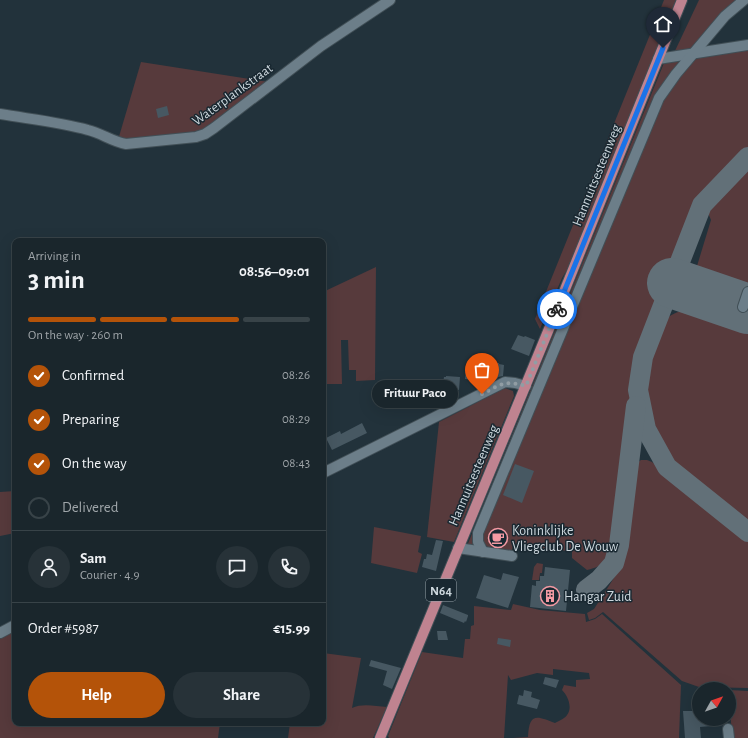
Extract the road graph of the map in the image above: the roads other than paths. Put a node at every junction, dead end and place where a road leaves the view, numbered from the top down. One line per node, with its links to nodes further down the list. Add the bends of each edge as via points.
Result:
1 (390, 0): 7 (street, Waterplankstraat, via 321,46 200,136 126,144 75,127)
2 (682, 0): 6 (main road, Hannuitsesteenweg / N64)
3 (744, 0): 5 (street, via 725,16)
4 (748, 45): 5 (street)
5 (692, 55): 6 (street); 13 (street, via 659,98 478,533 478,542)
6 (658, 60): 10 (main road, Hannuitsesteenweg / N64)
7 (0, 114)
8 (748, 292): 9 (street)
9 (743, 307)
10 (526, 386): 11 (street, via 505,382); 12 (main road, Hannuitsesteenweg / N64)
11 (326, 472)
12 (458, 548): 13 (street); 17 (main road, Hannuitsesteenweg / N64)
13 (483, 552): 14 (street)
14 (512, 556)
15 (12, 627): 16 (street)
16 (0, 633)
17 (380, 738)

